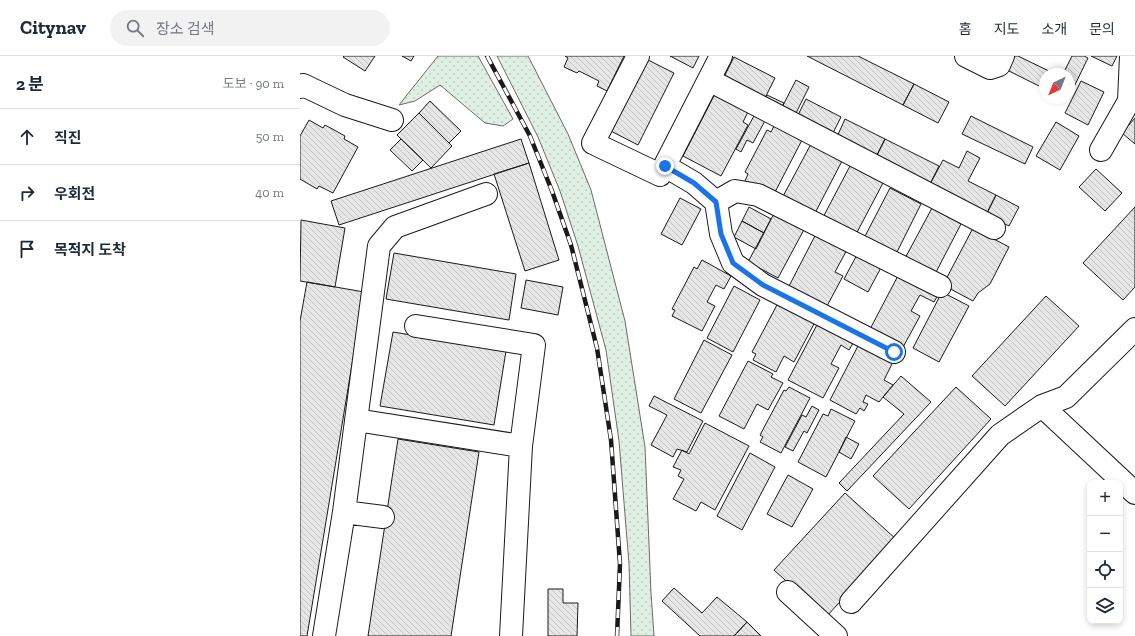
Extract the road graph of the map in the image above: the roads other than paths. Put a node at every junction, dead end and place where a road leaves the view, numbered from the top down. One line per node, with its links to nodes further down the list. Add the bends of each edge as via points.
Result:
1 (638, 56): 10 (street, via 593,143 660,175)
2 (722, 56): 6 (street)
3 (966, 56): 4 (street, via 990,68 998,64)
4 (1003, 56)
5 (1131, 56): 9 (street, via 1129,101)
6 (709, 80): 10 (street); 13 (street)
7 (300, 87): 8 (street, via 304,84 345,105)
8 (392, 120)
9 (1101, 150)
10 (665, 166): 12 (street, via 694,183)
11 (486, 194): 19 (street, via 395,227 379,246)
12 (716, 202): 14 (street, via 735,191 758,195); 17 (street, via 721,234 733,263 763,285)
13 (994, 228)
14 (940, 286)
15 (416, 326): 20 (street, via 534,345)
16 (1135, 329): 18 (street, via 1066,397)
17 (894, 352)
18 (1042, 406): 21 (street); 25 (street, via 1000,435)
19 (356, 420): 20 (street); 22 (street)
20 (521, 446): 27 (street)
21 (1135, 493)
22 (344, 512): 23 (street); 26 (street)
23 (383, 516)
24 (788, 592): 28 (street)
25 (851, 602)
26 (324, 636)
27 (511, 636)
28 (836, 636)

